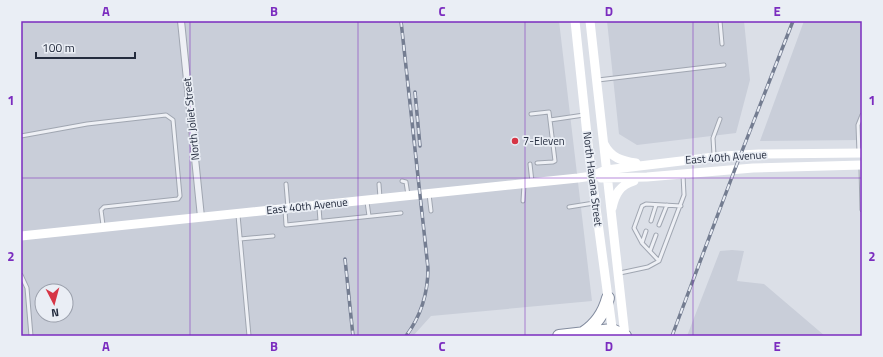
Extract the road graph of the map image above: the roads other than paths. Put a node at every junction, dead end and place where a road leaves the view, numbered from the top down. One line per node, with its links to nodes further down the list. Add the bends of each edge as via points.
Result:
1 (181, 21): 49 (street, North Joliet Street)
2 (575, 21): 9 (street, North Havana Street)
3 (590, 21): 7 (street, North Havana Street)
4 (720, 21): 5 (lane)
5 (722, 44)
6 (724, 65): 7 (lane)
7 (597, 80): 14 (street, North Havana Street)
8 (531, 114): 12 (lane, via 548,112)
9 (585, 115): 12 (lane); 25 (street, North Havana Street)
10 (862, 115): 16 (lane, via 858,125)
11 (720, 119): 17 (lane, via 713,138)
12 (550, 120): 18 (lane, via 555,160)
13 (21, 136): 54 (lane, via 87,124 166,115 173,120 180,196 178,199 104,207)
14 (603, 140): 20 (street, via 611,154 618,159); 23 (street, North Havana Street)
15 (845, 153): 16 (street, East 40th Avenue); 17 (street, East 40th Avenue); 21 (street)
16 (860, 153): 21 (street)
17 (714, 157): 20 (street, East 40th Avenue)
18 (537, 163)
19 (530, 164): 28 (lane)
20 (651, 164): 23 (street, East 40th Avenue)
21 (845, 165): 22 (street, East 40th Avenue); 24 (street, East 40th Avenue, via 753,168)
22 (862, 165): 36 (lane)
23 (606, 174): 25 (street, East 40th Avenue, via 599,178); 26 (street, East 40th Avenue); 50 (street, North Havana Street)
24 (683, 174): 26 (street, East 40th Avenue); 41 (lane, via 684,196)
25 (592, 176): 28 (street, East 40th Avenue); 37 (street, North Havana Street)
26 (647, 177): 50 (street, via 621,187 614,200)
27 (402, 181): 32 (lane, via 406,182)
28 (528, 183): 31 (street, East 40th Avenue); 35 (lane)
29 (286, 184): 43 (lane)
30 (379, 184): 33 (lane)
31 (429, 193): 32 (street, East 40th Avenue); 45 (lane)
32 (408, 195): 33 (street, East 40th Avenue)
33 (380, 198): 34 (street, East 40th Avenue)
34 (366, 199): 38 (street, East 40th Avenue); 48 (lane)
35 (523, 201)
36 (862, 202): 44 (lane)
37 (596, 203): 42 (lane); 65 (street, North Havana Street)
38 (319, 204): 43 (street, East 40th Avenue); 51 (lane)
39 (656, 205): 40 (lane); 52 (lane); 60 (lane, via 644,204 637,219 634,228)
40 (667, 206): 41 (lane); 53 (lane)
41 (681, 206): 62 (lane)
42 (569, 207)
43 (286, 208): 46 (street, East 40th Avenue); 51 (lane, via 286,225)
44 (862, 210)
45 (431, 211)
46 (237, 213): 49 (street, East 40th Avenue); 59 (lane)
47 (401, 213): 48 (lane)
48 (368, 216): 51 (lane)
49 (201, 217): 54 (street, East 40th Avenue)
50 (611, 218): 63 (street, North Havana Street)
51 (320, 221)
52 (651, 221)
53 (659, 225)
54 (104, 227): 57 (street, East 40th Avenue)
55 (646, 231): 60 (lane)
56 (656, 235): 61 (lane)
57 (21, 236)
58 (273, 236): 59 (lane)
59 (240, 239): 69 (lane)
60 (642, 243): 61 (lane)
61 (650, 251): 62 (lane)
62 (660, 261): 63 (lane, via 648,267)
63 (618, 273): 71 (street, North Havana Street)
64 (21, 274): 68 (lane, via 27,288)
65 (608, 298): 66 (highway, via 600,317); 67 (street, North Havana Street)
66 (584, 333): 67 (highway); 70 (highway)
67 (612, 333): 71 (highway)
68 (31, 336)
69 (249, 336)
70 (559, 336)
71 (625, 336)

